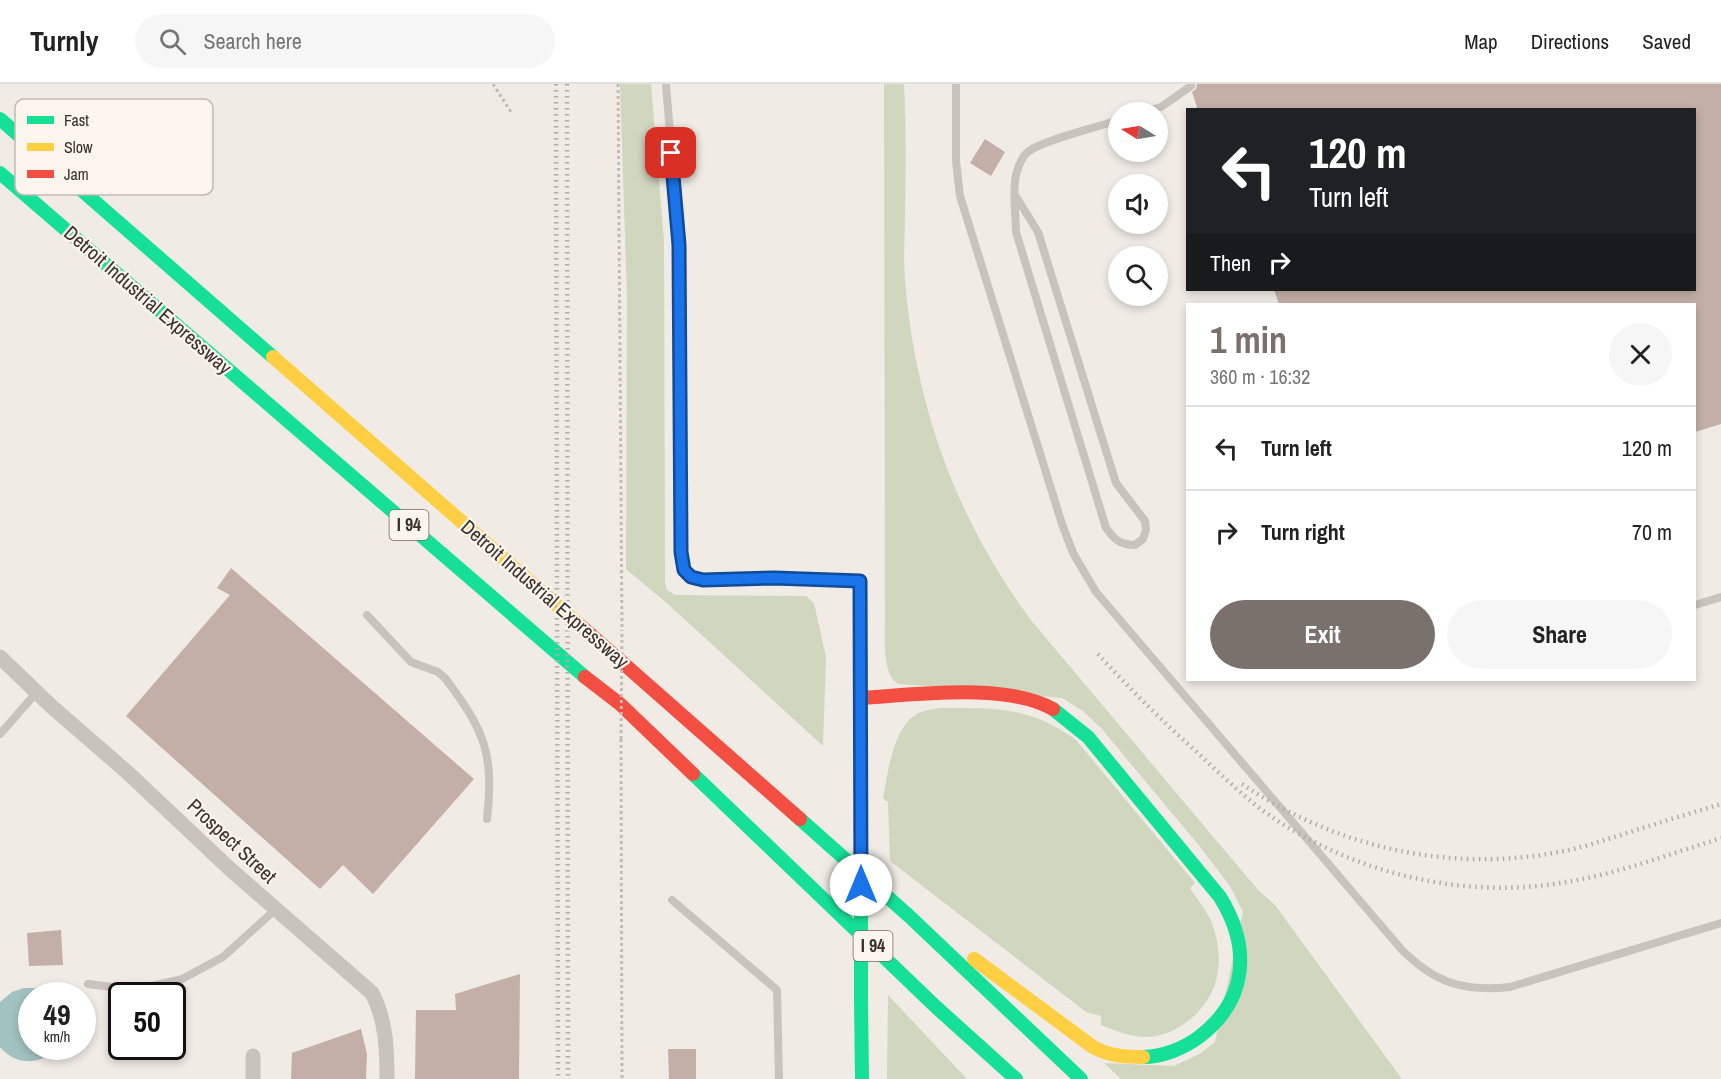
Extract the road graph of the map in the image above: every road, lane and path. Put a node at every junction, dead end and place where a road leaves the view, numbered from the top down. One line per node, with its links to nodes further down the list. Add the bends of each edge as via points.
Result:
1 (493, 84): 7 (path)
2 (618, 84): 35 (path, bridge)
3 (666, 84): 16 (lane, via 679,245 684,570 703,580)
4 (956, 84): 28 (lane, via 960,196 1062,524 1085,577 1402,950 1432,976 1486,990 1510,987)
5 (1191, 86): 6 (lane)
6 (1168, 102)
7 (511, 112)
8 (0, 118): 10 (main road, Detroit Industrial Expressway / I 94)
9 (1108, 124): 15 (lane, via 1029,151 1020,163)
10 (15, 131)
11 (0, 172): 12 (main road, Detroit Industrial Expressway / I 94)
12 (15, 185)
13 (27, 195): 30 (main road, Detroit Industrial Expressway / I 94, via 620,704)
14 (88, 195): 27 (main road, Detroit Industrial Expressway / I 94)
15 (1016, 195): 15 (lane, via 1016,232 1106,528 1115,540 1135,545 1143,539 1144,521 1116,483 1038,232)
16 (860, 581): 22 (main road)
17 (1721, 597): 18 (lane)
18 (1696, 605)
19 (367, 615): 24 (lane, via 411,662 445,678 477,726 490,766)
20 (0, 657): 21 (street, Prospect Street)
21 (37, 692): 23 (lane); 26 (street, Prospect Street)
22 (860, 698): 27 (main road, via 999,695 1045,705 1065,718 1088,737 1220,897 1234,921 1241,967 1226,1010 1193,1043 1153,1057 1119,1057 1101,1052 1011,983); 37 (main road, bridge)
23 (0, 734)
24 (487, 819)
25 (672, 900): 36 (lane, via 777,990)
26 (276, 909): 29 (lane, via 223,957 182,979 135,990); 34 (street, Prospect Street, via 372,993 382,1016)
27 (909, 916): 39 (main road, Detroit Industrial Expressway / I 94)
28 (1721, 923)
29 (96, 985)
30 (936, 1006): 32 (main road); 38 (main road, Detroit Industrial Expressway / I 94)
31 (253, 1056): 33 (street)
32 (975, 1061)
33 (253, 1079)
34 (387, 1079)
35 (622, 1079)
36 (779, 1079)
37 (862, 1079)
38 (1016, 1079)
39 (1081, 1079)

